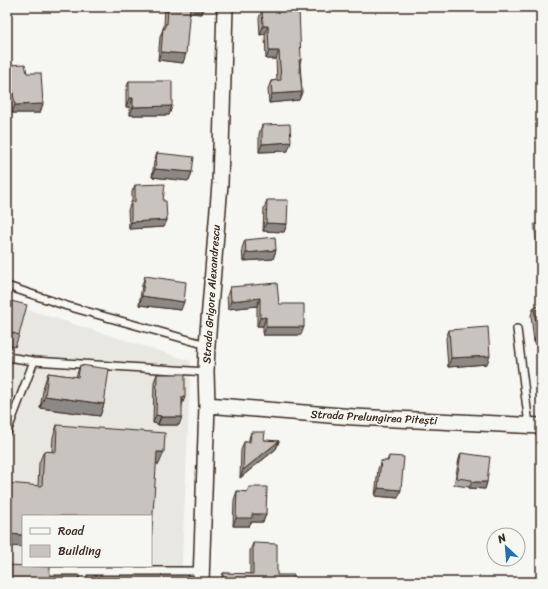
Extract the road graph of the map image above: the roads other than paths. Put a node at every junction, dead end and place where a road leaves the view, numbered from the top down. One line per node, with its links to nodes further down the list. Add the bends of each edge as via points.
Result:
1 (225, 7): 4 (street, Strada Grigore Alexandrescu, via 220,184)
2 (7, 286): 4 (lane, via 67,306)
3 (517, 329): 9 (lane)
4 (206, 345): 7 (street, Strada Grigore Alexandrescu)
5 (7, 357): 6 (lane)
6 (34, 361): 7 (lane); 10 (lane)
7 (206, 372): 8 (street, Strada Grigore Alexandrescu)
8 (207, 405): 9 (street, Strada Prelungirea Pitești); 13 (street, Strada Grigore Alexandrescu)
9 (535, 426)
10 (7, 432)
11 (36, 571): 12 (lane)
12 (83, 572): 13 (lane); 14 (lane)
13 (201, 576)
14 (83, 582)

